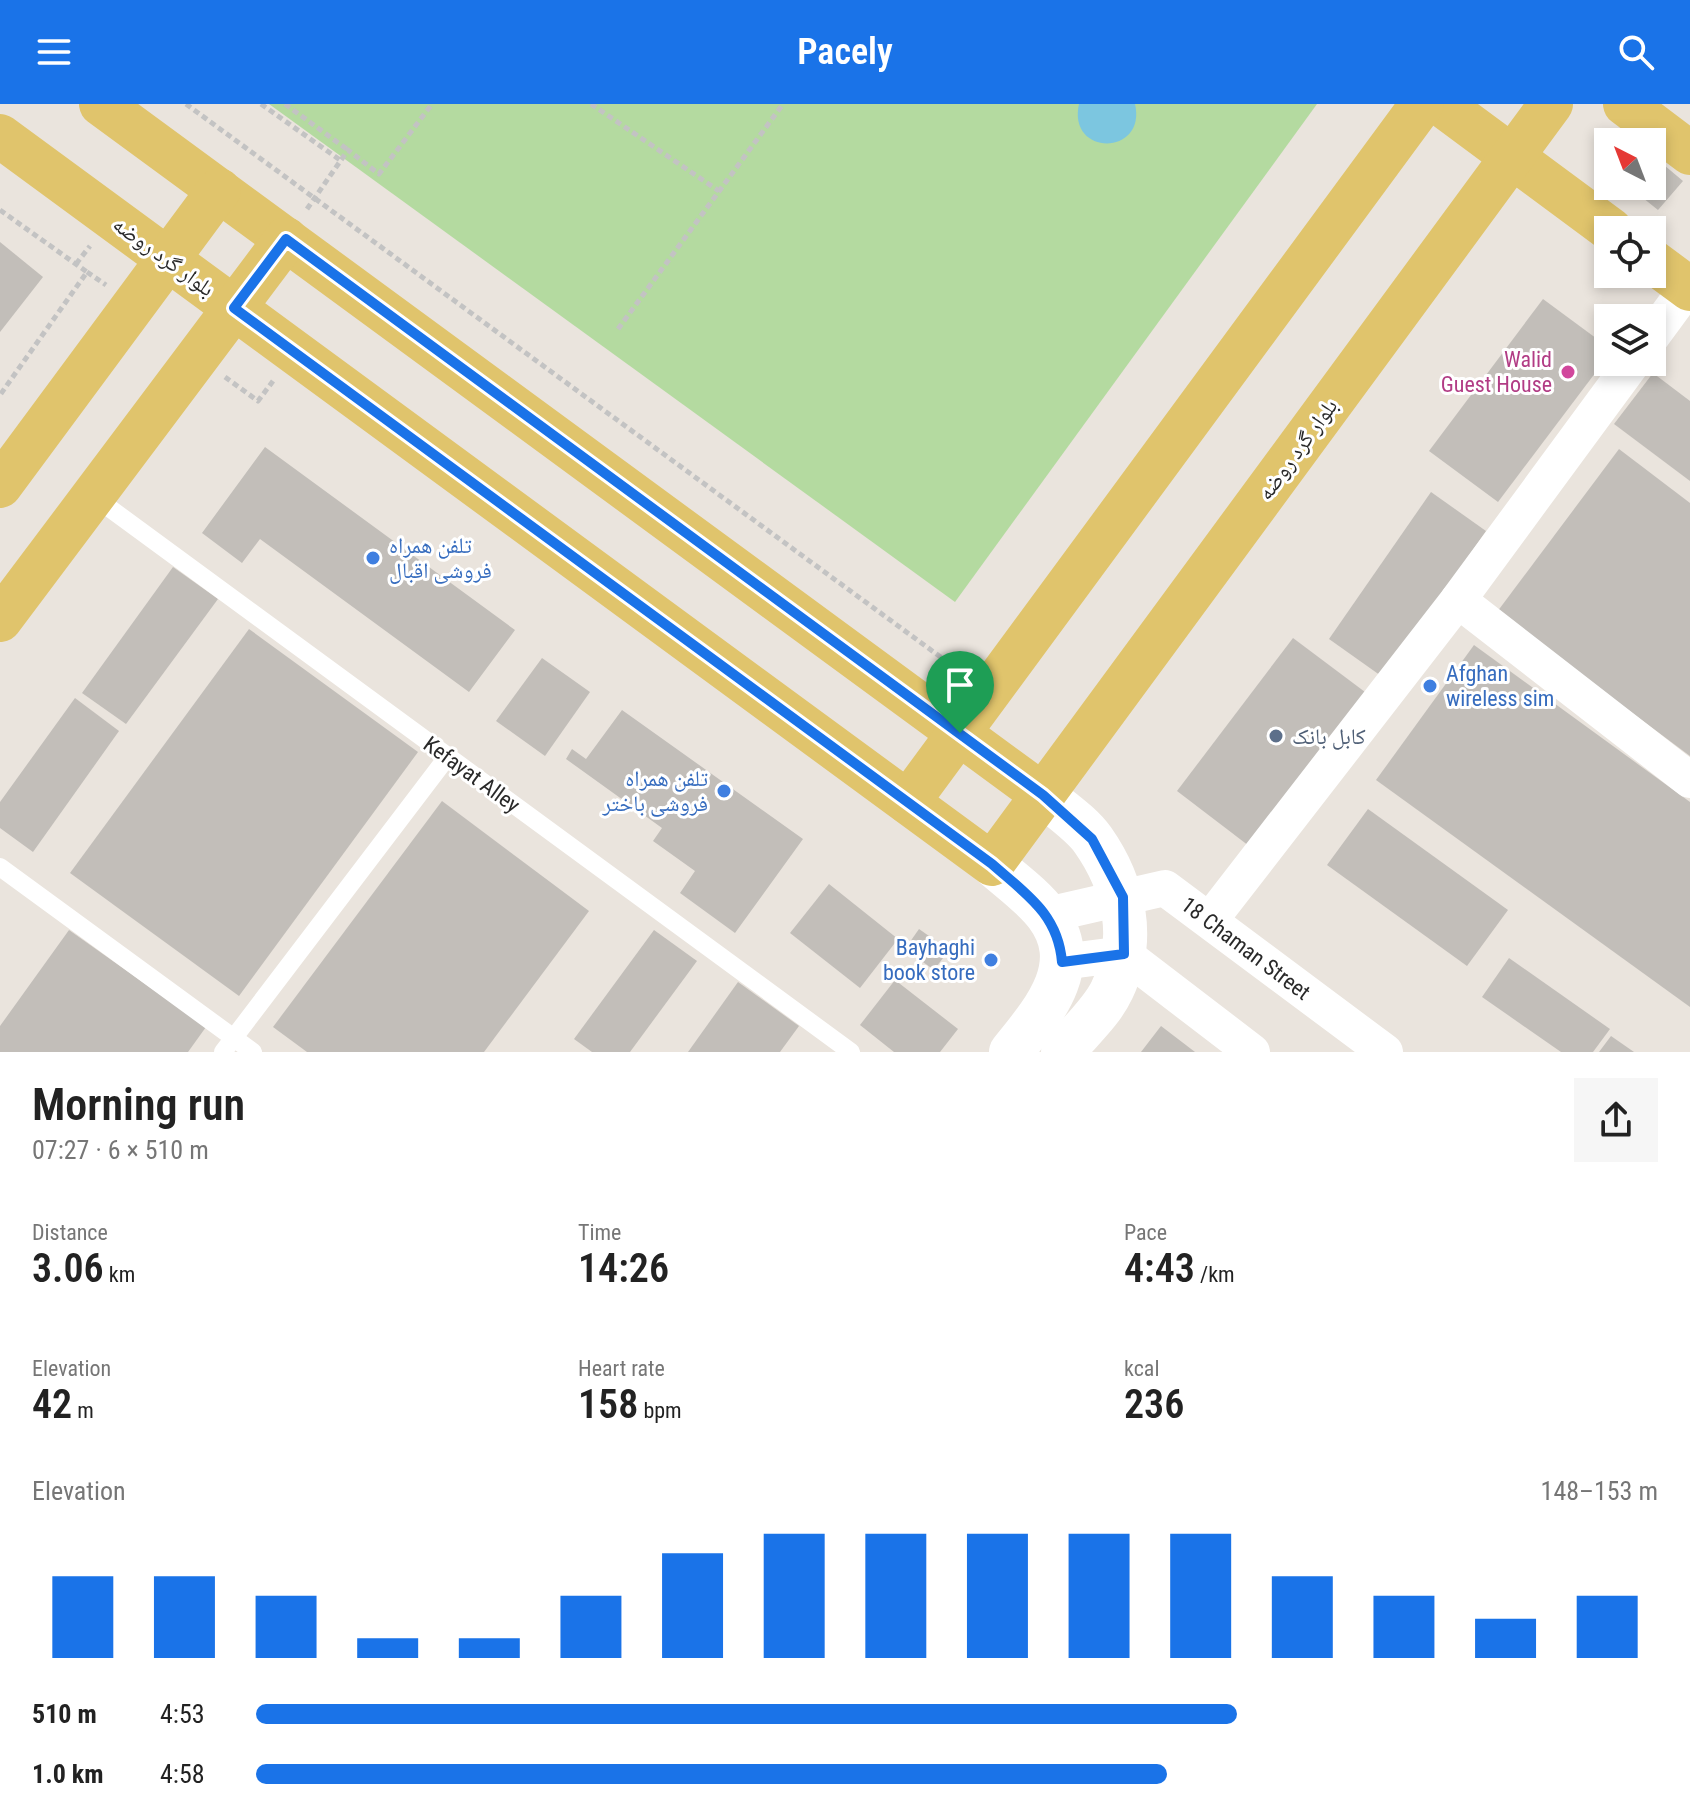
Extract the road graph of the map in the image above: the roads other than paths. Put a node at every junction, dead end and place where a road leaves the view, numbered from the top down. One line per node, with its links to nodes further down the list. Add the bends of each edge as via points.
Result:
1 (101, 104): 9 (main road)
2 (1422, 104): 22 (main road)
3 (1441, 104): 8 (main road)
4 (1551, 104): 8 (main road, بلوار گرد روضه)
5 (1625, 104): 7 (main road)
6 (0, 136): 12 (main road, بلوار گرد روضه)
7 (1690, 153)
8 (1512, 157): 10 (main road); 25 (main road, بلوار گرد روضه)
9 (219, 190): 11 (main road); 12 (main road)
10 (1594, 217)
11 (286, 239): 15 (main road); 22 (main road)
12 (168, 260): 15 (main road, بلوار گرد روضه); 18 (main road)
13 (1666, 271): 14 (main road)
14 (1689, 288): 16 (street)
15 (234, 308): 19 (main road); 26 (main road, بلوار گرد روضه)
16 (1666, 318)
17 (1623, 376): 20 (street)
18 (0, 486)
19 (93, 496): 21 (main road); 23 (lane, Kefayat Alley)
20 (1458, 600): 24 (street); 31 (street)
21 (0, 620)
22 (960, 733): 25 (main road); 26 (main road)
23 (448, 756): 34 (lane); 36 (lane, Kefayat Alley)
24 (1690, 780)
25 (1043, 795): 27 (main road, بلوار گرد روضه); 29 (street, via 1092,839)
26 (908, 802): 27 (main road, بلوار گرد روضه)
27 (992, 864): 30 (street)
28 (0, 867): 34 (lane)
29 (1123, 897): 30 (street, 18 Chaman Street); 31 (street, 18 Chaman Street, via 1165,888); 32 (street)
30 (1047, 915): 33 (street, via 1060,939)
31 (1210, 920): 40 (street, 18 Chaman Street)
32 (1124, 954): 33 (street); 38 (street, via 1112,991); 39 (street)
33 (1062, 962): 37 (street, via 1048,1006)
34 (228, 1045): 35 (lane)
35 (253, 1052)
36 (851, 1052)
37 (1011, 1052)
38 (1063, 1052)
39 (1252, 1052)
40 (1385, 1052)

